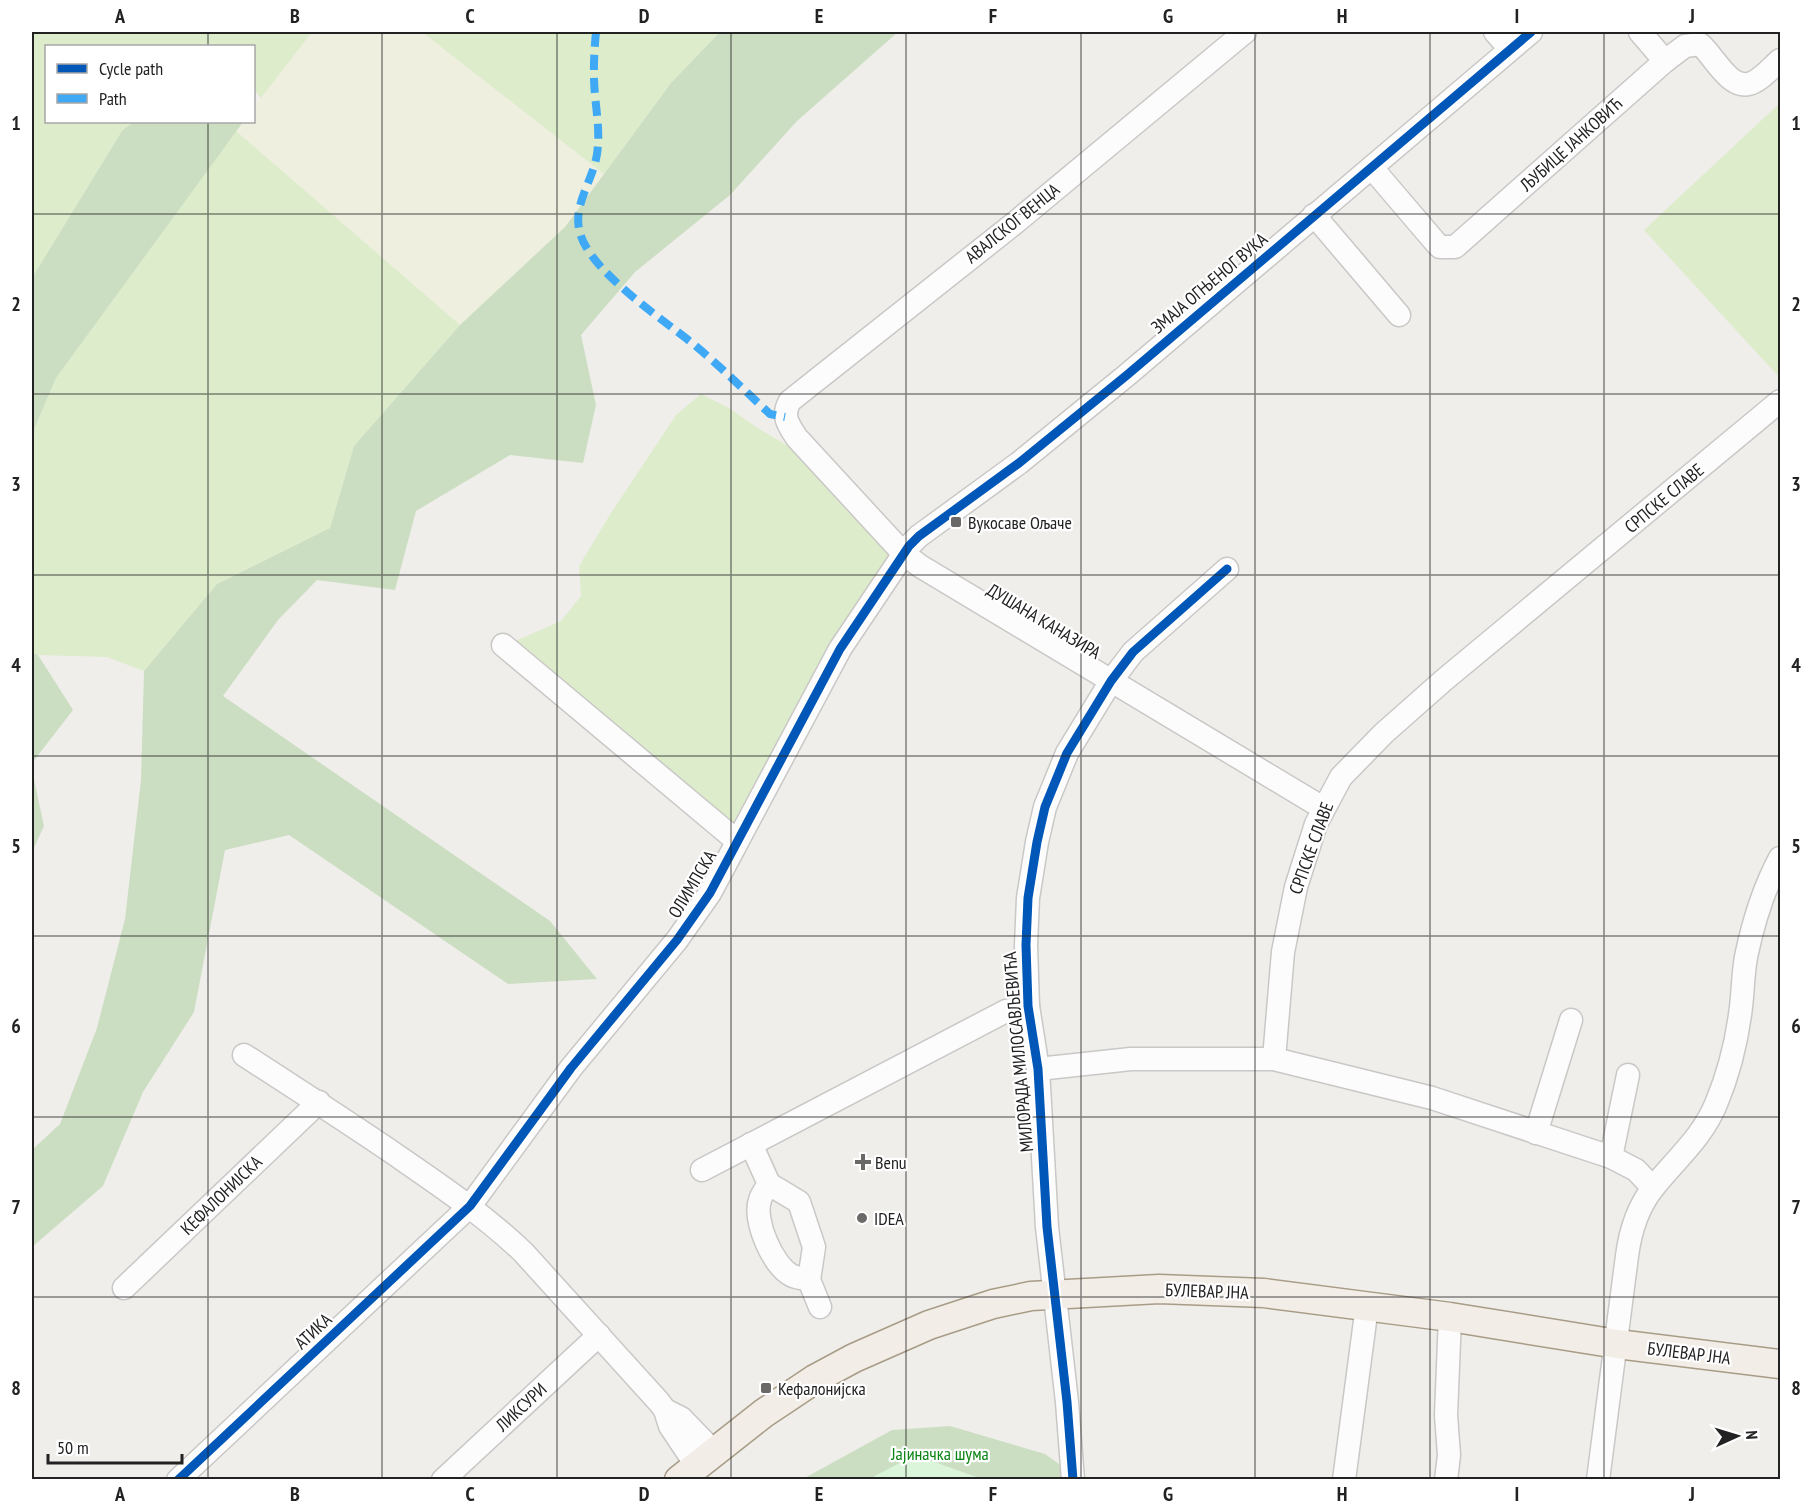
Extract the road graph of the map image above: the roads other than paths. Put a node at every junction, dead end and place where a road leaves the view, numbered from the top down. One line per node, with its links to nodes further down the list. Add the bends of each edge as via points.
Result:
1 (1245, 32): 12 (street, АВАЛСКОГ ВЕНЦА, via 1016,222 790,401)
2 (1495, 32): 5 (street)
3 (1532, 32): 5 (street, ЗМАЈА ОГЊЕНОГ ВУКА)
4 (1640, 32): 7 (street)
5 (1510, 49): 8 (street, ЗМАЈА ОГЊЕНОГ ВУКА)
6 (1780, 60): 7 (street, ЉУБИЦЕ ЈАНКОВИЋ, via 1746,85 1734,83 1700,44 1685,46)
7 (1665, 61): 8 (street, ЉУБИЦЕ ЈАНКОВИЋ, via 1455,247 1440,247)
8 (1372, 168): 9 (street, ЗМАЈА ОГЊЕНОГ ВУКА)
9 (1314, 215): 10 (street); 13 (street, ЗМАЈА ОГЊЕНОГ ВУКА, via 1127,375 1019,463 919,536)
10 (1399, 315)
11 (1780, 402): 17 (street, СРПСКЕ СЛАВЕ, via 1444,680 1341,777)
12 (785, 417): 13 (street, ДУШАНА КАНАЗИРА, via 797,438)
13 (903, 553): 16 (street, ДУШАНА КАНАЗИРА); 18 (street, ОЛИМПСКА, via 840,649)
14 (1227, 569): 16 (street, МИЛОРАДА МИЛОСАВЉЕВИЋА, via 1133,652)
15 (503, 645): 18 (street)
16 (1111, 681): 17 (street, ДУШАНА КАНАЗИРА); 20 (street, МИЛОРАДА МИЛОСАВЉЕВИЋА, via 1067,753 1045,807 1028,898)
17 (1323, 808): 23 (street, СРПСКЕ СЛАВЕ, via 1291,908 1283,952)
18 (737, 841): 33 (street, ОЛИМПСКА, via 710,893 677,940 571,1068)
19 (1780, 858): 32 (street, via 1750,941 1727,1077 1700,1133)
20 (1028, 1005): 24 (street, МИЛОРАДА МИЛОСАВЉЕВИЋА); 28 (street, via 1005,1011)
21 (1571, 1020): 27 (street)
22 (244, 1055): 26 (street)
23 (1274, 1059): 24 (street, via 1131,1059); 27 (street, via 1423,1095)
24 (1038, 1069): 36 (street, МИЛОРАДА МИЛОСАВЉЕВИЋА)
25 (1628, 1075): 29 (street)
26 (319, 1102): 33 (street); 35 (street, КЕФАЛОНИЈСКА)
27 (1536, 1133): 29 (street)
28 (751, 1144): 30 (street); 31 (street)
29 (1611, 1157): 32 (street, via 1636,1170)
30 (702, 1170)
31 (769, 1184): 34 (street, via 799,1202 814,1247); 34 (street, via 759,1201 758,1215 771,1254 791,1276)
32 (1653, 1188): 41 (street, via 1638,1215 1628,1247)
33 (470, 1206): 40 (street, via 523,1252); 44 (street, АТИКА)
34 (809, 1280): 38 (street)
35 (124, 1288)
36 (1054, 1294): 37 (main road, БУЛЕВАР ЈНА, via 1187,1289 1264,1293); 43 (main road, БУЛЕВАР ЈНА, via 993,1304 878,1346 791,1394); 46 (street, МИЛОРАДА МИЛОСАВЉЕВИЋА)
37 (1367, 1306): 39 (main road, БУЛЕВАР ЈНА); 47 (street)
38 (820, 1307)
39 (1450, 1317): 41 (main road, БУЛЕВАР ЈНА); 48 (street)
40 (599, 1335): 43 (street, via 665,1410 681,1418); 45 (street, ЛИКСУРИ)
41 (1617, 1344): 42 (main road, БУЛЕВАР ЈНА); 49 (street)
42 (1780, 1364)
43 (696, 1465)
44 (178, 1479)
45 (443, 1479)
46 (1072, 1479)
47 (1344, 1479)
48 (1446, 1479)
49 (1598, 1479)

